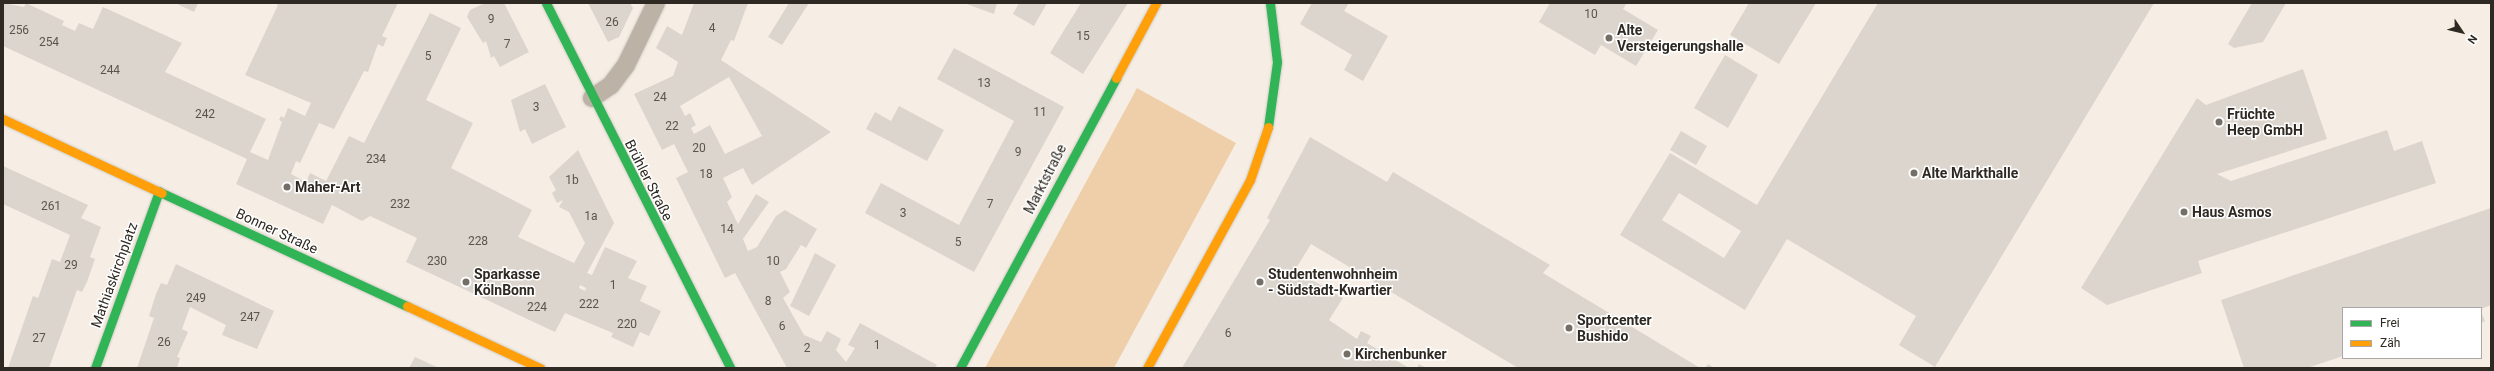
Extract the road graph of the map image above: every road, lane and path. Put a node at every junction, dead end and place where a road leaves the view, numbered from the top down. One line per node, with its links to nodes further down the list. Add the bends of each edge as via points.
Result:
1 (546, 3): 5 (street, Brühler Straße)
2 (656, 3): 5 (street, via 626,65 611,85)
3 (1156, 3): 11 (street, Marktstraße)
4 (1270, 3): 12 (street, via 1277,62 1266,140 1250,180)
5 (592, 98): 10 (street, Brühler Straße)
6 (3, 119): 7 (street, Bonner Straße)
7 (159, 191): 8 (street, Mathiaskirchplatz); 9 (street, Bonner Straße)
8 (95, 368)
9 (540, 368)
10 (730, 368)
11 (960, 368)
12 (1147, 368)

